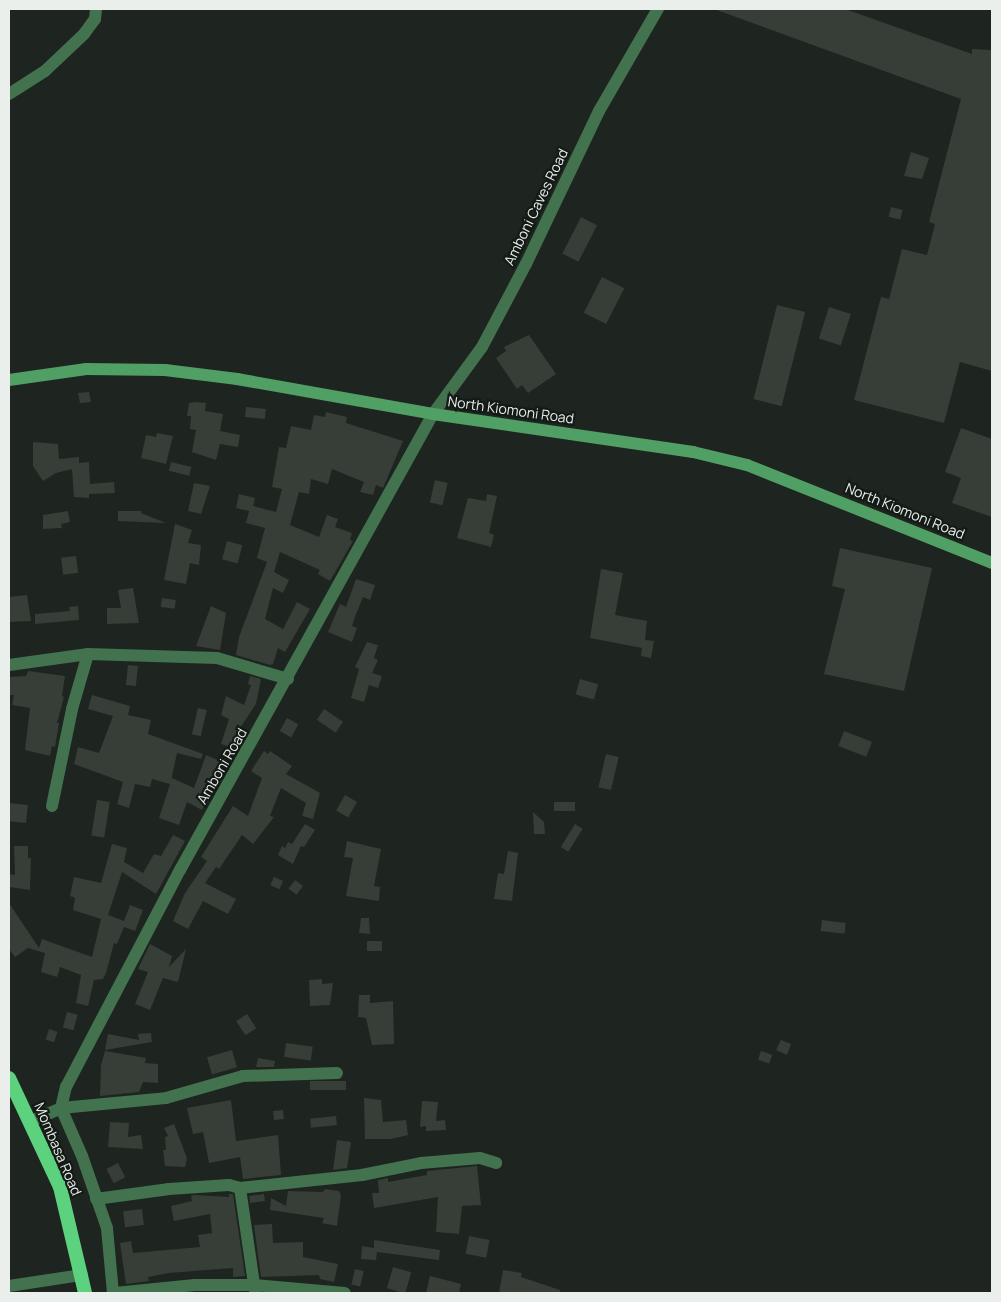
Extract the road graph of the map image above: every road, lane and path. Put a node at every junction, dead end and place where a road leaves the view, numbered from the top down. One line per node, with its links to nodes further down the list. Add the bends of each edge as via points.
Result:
1 (96, 9): 3 (street, via 95,18 84,34 45,71)
2 (658, 9): 5 (street, Amboni Caves Road, via 599,111 526,264 482,347)
3 (9, 94)
4 (9, 380): 5 (main road, North Kiomoni Road, via 86,369 165,370 237,379)
5 (433, 414): 6 (main road, North Kiomoni Road, via 674,449 747,465); 9 (street, Amboni Road)
6 (992, 563)
7 (88, 654): 8 (street); 9 (street, via 217,658); 10 (street, via 72,709)
8 (9, 665)
9 (288, 679): 13 (street, Amboni Road, via 180,870 66,1086)
10 (52, 806)
11 (337, 1073): 13 (street, via 243,1076 166,1098)
12 (9, 1078): 14 (highway, Mombasa Road)
13 (61, 1108): 14 (street); 17 (street)
14 (31, 1121): 18 (highway, Mombasa Road, via 60,1187)
15 (496, 1163): 16 (street, via 480,1158 421,1163 362,1175)
16 (240, 1188): 17 (street, via 229,1185 169,1189); 20 (street)
17 (96, 1199): 22 (street, via 107,1228)
18 (82, 1275): 19 (street); 21 (highway, Mombasa Road)
19 (9, 1286)
20 (254, 1289): 22 (street, via 194,1285); 23 (street)
21 (85, 1293)
22 (114, 1293)
23 (345, 1293)

